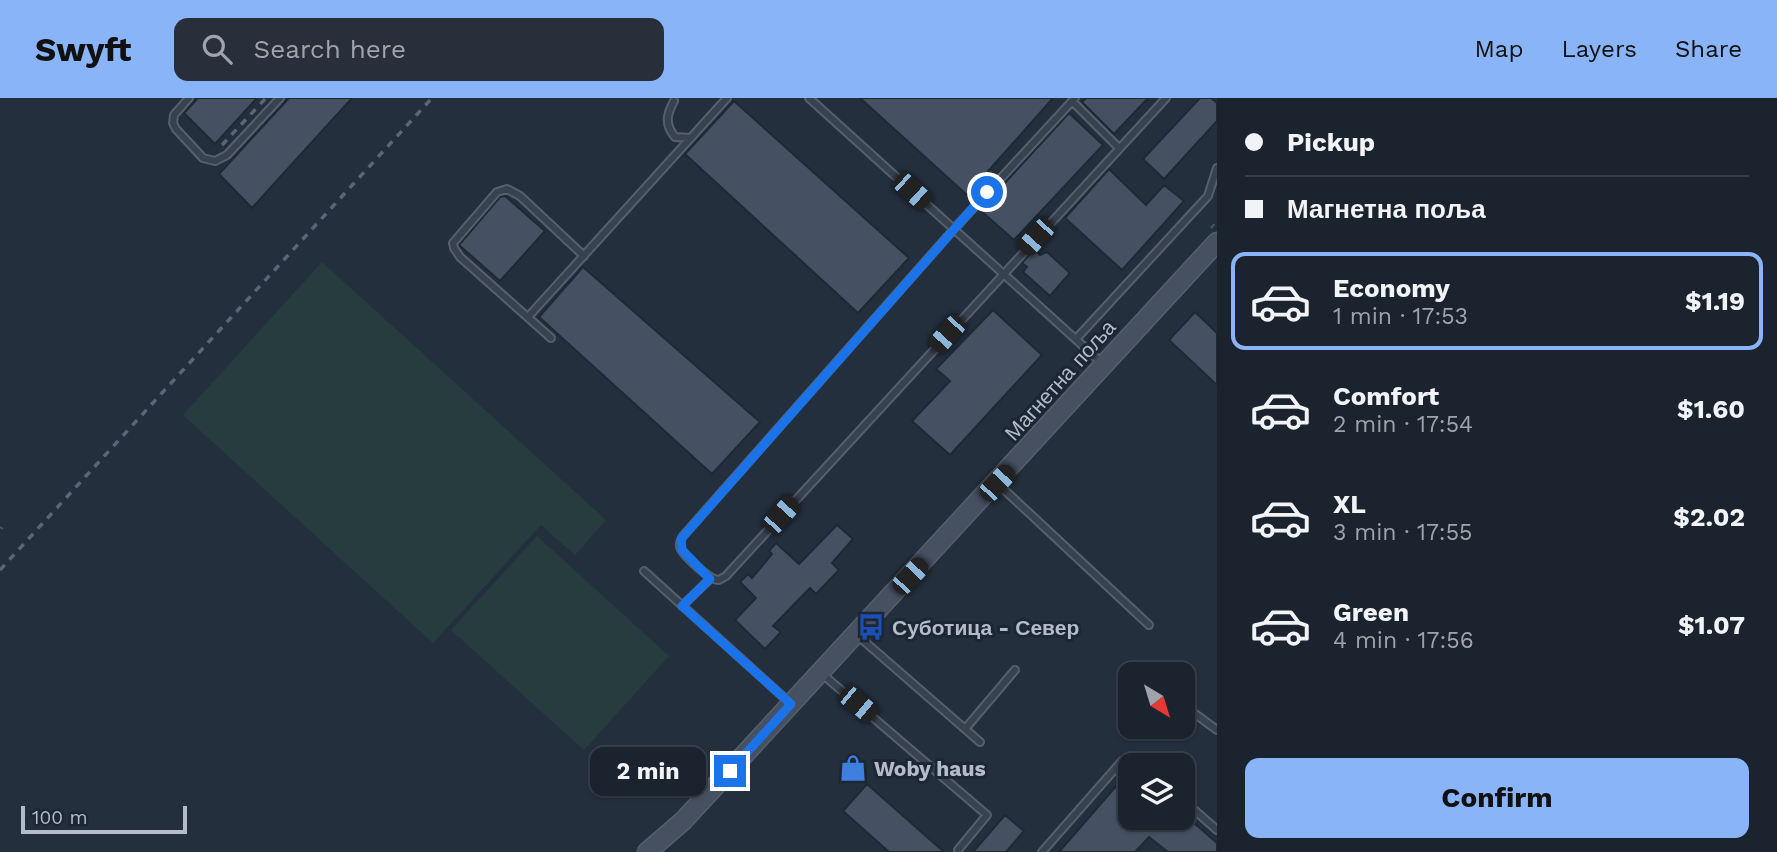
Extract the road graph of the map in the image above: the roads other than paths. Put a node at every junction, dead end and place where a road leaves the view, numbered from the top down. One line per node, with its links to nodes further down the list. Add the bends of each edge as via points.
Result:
1 (189, 98): 2 (lane, via 173,123 203,158 215,161 227,155)
2 (280, 98)
3 (727, 98): 8 (lane)
4 (809, 98): 11 (lane)
5 (1166, 98): 9 (lane)
6 (1073, 100): 9 (lane); 11 (lane)
7 (674, 101): 8 (lane, via 668,112 669,129 675,136)
8 (690, 138): 13 (lane)
9 (1118, 147): 14 (lane)
10 (1217, 168): 17 (lane, via 1208,196)
11 (954, 229): 14 (lane); 21 (lane, via 683,536 682,550)
12 (1217, 242): 18 (street, Магнетна поља)
13 (584, 256): 15 (lane); 15 (lane, via 520,196 507,189 497,192 455,240 454,248)
14 (1003, 273): 17 (lane); 21 (lane, via 726,576)
15 (528, 317): 16 (lane)
16 (551, 338)
17 (1076, 339): 18 (lane)
18 (1105, 365): 19 (street, Магнетна поља)
19 (997, 483): 23 (lane); 24 (street, Магнетна поља)
20 (643, 571): 22 (lane)
21 (710, 579): 22 (lane)
22 (682, 606): 27 (lane)
23 (1149, 625)
24 (856, 635): 26 (street, Магнетна поља); 29 (lane)
25 (1015, 670): 29 (lane)
26 (820, 673): 27 (street, Магнетна поља); 35 (lane, via 987,815)
27 (791, 704): 36 (street, Магнетна поља, via 683,821)
28 (1195, 714): 30 (lane)
29 (965, 729): 31 (lane)
30 (1217, 730)
31 (980, 742)
32 (1118, 766): 37 (lane)
33 (1195, 811): 34 (lane)
34 (1217, 830)
35 (958, 850)
36 (647, 852)
37 (1042, 852)

